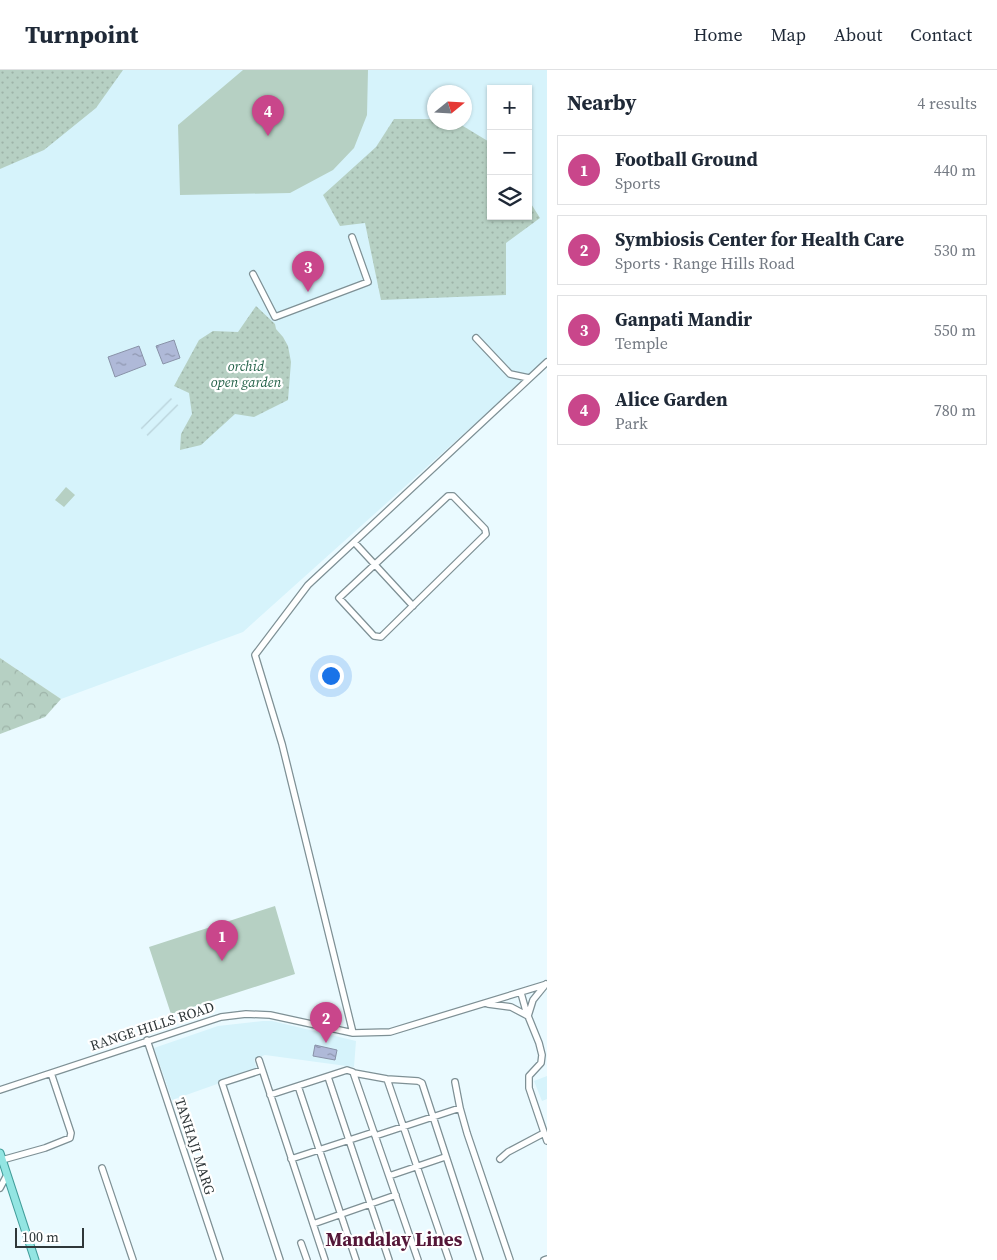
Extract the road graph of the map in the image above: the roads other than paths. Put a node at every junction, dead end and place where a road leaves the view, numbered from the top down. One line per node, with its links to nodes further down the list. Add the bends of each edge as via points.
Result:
1 (352, 236): 2 (street, via 368,282 274,317)
2 (252, 274)
3 (476, 338): 5 (street, via 510,374)
4 (547, 362): 5 (street)
5 (529, 378): 6 (street)
6 (354, 542): 7 (street); 13 (street, via 308,585 255,655 282,744)
7 (374, 564): 8 (street); 8 (street, via 339,598 372,635 381,637); 8 (street, via 448,496 453,496 485,529 485,536)
8 (413, 606)
9 (546, 984): 10 (street, RANGE HILLS ROAD); 12 (street, via 533,1000)
10 (521, 993): 11 (street, RANGE HILLS ROAD); 12 (street)
11 (483, 1004): 12 (street, via 512,1007); 13 (street, RANGE HILLS ROAD, via 390,1032)
12 (528, 1016): 15 (street)
13 (353, 1033): 14 (street, RANGE HILLS ROAD, via 270,1015 246,1014 221,1017)
14 (147, 1040): 18 (street, RANGE HILLS ROAD); 50 (street, TANHAJI MARG)
15 (545, 1056): 29 (street, via 529,1076 529,1088)
16 (258, 1060): 17 (street)
17 (262, 1070): 25 (street); 51 (street, via 222,1083)
18 (51, 1073): 24 (street, RANGE HILLS ROAD); 34 (street, via 70,1138 44,1148)
19 (354, 1073): 20 (street, via 348,1070); 21 (street); 30 (street)
20 (328, 1077): 23 (street); 31 (street)
21 (387, 1079): 27 (street, via 422,1084); 28 (street)
22 (455, 1082): 26 (street)
23 (298, 1086): 25 (street); 33 (street)
24 (0, 1090)
25 (270, 1095): 36 (street)
26 (460, 1108): 27 (street); 59 (street)
27 (433, 1117): 28 (street); 35 (street)
28 (404, 1126): 30 (street); 38 (street)
29 (544, 1133): 32 (street); 37 (street)
30 (375, 1134): 31 (street); 41 (street)
31 (349, 1140): 33 (street); 44 (street)
32 (547, 1142)
33 (320, 1149): 36 (street); 45 (street)
34 (1, 1157): 40 (main road)
35 (445, 1157): 38 (street); 58 (street)
36 (291, 1159): 46 (street)
37 (500, 1159)
38 (418, 1166): 41 (street); 57 (street)
39 (102, 1168): 49 (street)
40 (7, 1175): 42 (street); 48 (main road)
41 (389, 1176): 43 (street)
42 (0, 1188)
43 (396, 1195): 44 (street); 56 (street)
44 (370, 1204): 45 (street); 55 (street)
45 (341, 1214): 46 (street); 54 (street)
46 (313, 1224): 53 (street)
47 (301, 1243): 52 (street)
48 (35, 1260)
49 (133, 1260)
50 (220, 1260)
51 (280, 1260)
52 (307, 1260)
53 (325, 1260)
54 (356, 1260)
55 (389, 1260)
56 (418, 1260)
57 (449, 1260)
58 (480, 1260)
59 (510, 1260)

